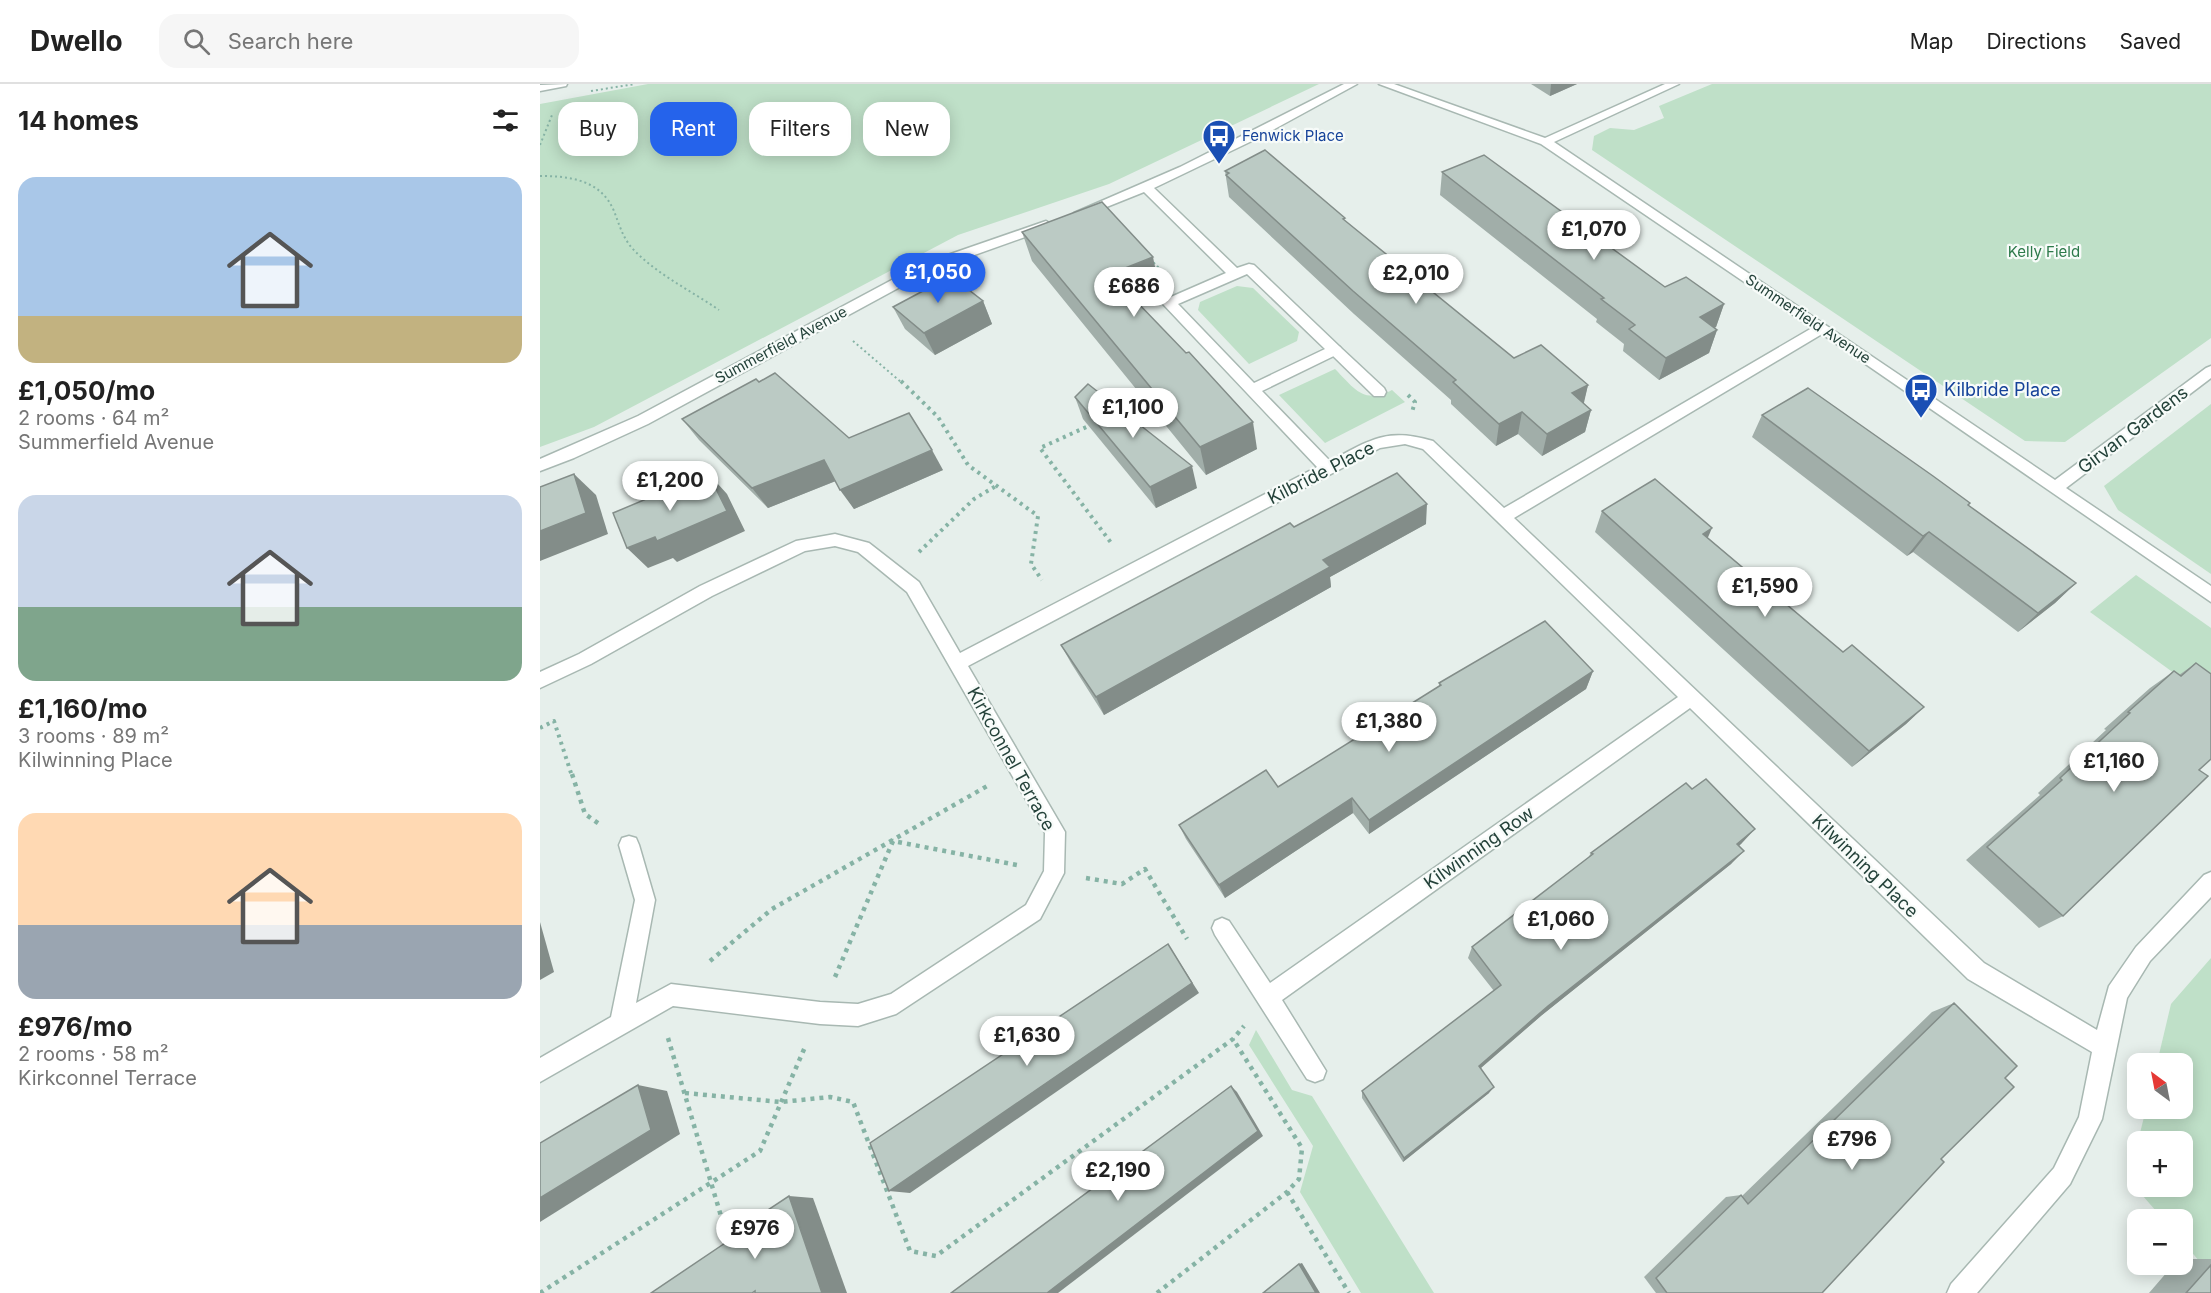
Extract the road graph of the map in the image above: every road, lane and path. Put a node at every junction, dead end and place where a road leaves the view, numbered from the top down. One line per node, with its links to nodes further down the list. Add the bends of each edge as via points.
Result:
1 (562, 84): 5 (street)
2 (1352, 84): 10 (street, Summerfield Avenue)
3 (1384, 84): 7 (street, Summerfield Avenue)
4 (1674, 84): 7 (street)
5 (540, 88)
6 (554, 109): 8 (path)
7 (1545, 142): 16 (street, Summerfield Avenue)
8 (540, 145)
9 (540, 176): 14 (path, via 586,180 600,190 632,248)
10 (1146, 187): 12 (street); 15 (street, Summerfield Avenue, via 947,260)
11 (1146, 255): 13 (path)
12 (1235, 274): 13 (street); 17 (street, via 1249,268)
13 (1186, 296): 19 (street, via 1169,303)
14 (719, 310)
15 (827, 319): 24 (street, Summerfield Avenue, via 643,420); 26 (path, via 917,395 938,417 968,465)
16 (1822, 328): 27 (street, Summerfield Avenue); 28 (street)
17 (1335, 350): 19 (street); 20 (street)
18 (2211, 371): 27 (street, Girvan Gardens)
19 (1252, 390): 25 (street)
20 (1379, 392)
21 (1143, 401): 22 (path)
22 (1112, 415)
23 (1102, 420): 29 (path, via 1040,448)
24 (540, 465)
25 (1328, 469): 28 (street, Kilbride Place, via 1377,443 1405,439 1428,446); 29 (street, Kilbride Place)
26 (996, 486): 30 (path, via 974,499); 32 (path, via 1038,516 1031,564)
27 (2055, 488): 31 (street, Summerfield Avenue)
28 (1502, 517): 35 (street, Kilwinning Place)
29 (1132, 572): 32 (street, Kilbride Place)
30 (897, 573): 33 (street, Kirkconnel Terrace, via 913,586); 34 (street, Kirkconnel Terrace, via 863,547 835,540 802,545 706,591)
31 (2211, 595)
32 (1061, 609): 33 (street, Kilbride Place)
33 (957, 663): 41 (street, Kirkconnel Terrace, via 1055,832 1054,873 1034,912 896,1003 858,1015)
34 (540, 680)
35 (1689, 698): 40 (street, Kilwinning Row); 44 (street, Kilwinning Place, via 1976,971)
36 (540, 728): 37 (path, via 554,721 585,814)
37 (629, 845): 42 (street, via 645,900)
38 (2211, 882): 44 (street, via 2143,954 2117,994)
39 (1222, 928): 40 (street)
40 (1268, 997): 43 (path); 46 (street)
41 (820, 1013): 42 (street, Kirkconnel Terrace, via 671,995); 48 (path)
42 (621, 1023): 45 (street, Kirkconnel Terrace)
43 (1233, 1040): 48 (path, via 936,1256 910,1251 853,1102 830,1096); 49 (path, via 1302,1148 1299,1179)
44 (2104, 1047): 53 (street, via 2090,1119 2062,1176)
45 (540, 1071)
46 (1315, 1071)
47 (685, 1094): 48 (path)
48 (781, 1102): 50 (path, via 760,1151)
49 (1287, 1192): 51 (path); 52 (path)
50 (540, 1293)
51 (1157, 1293)
52 (1349, 1293)
53 (1960, 1293)

